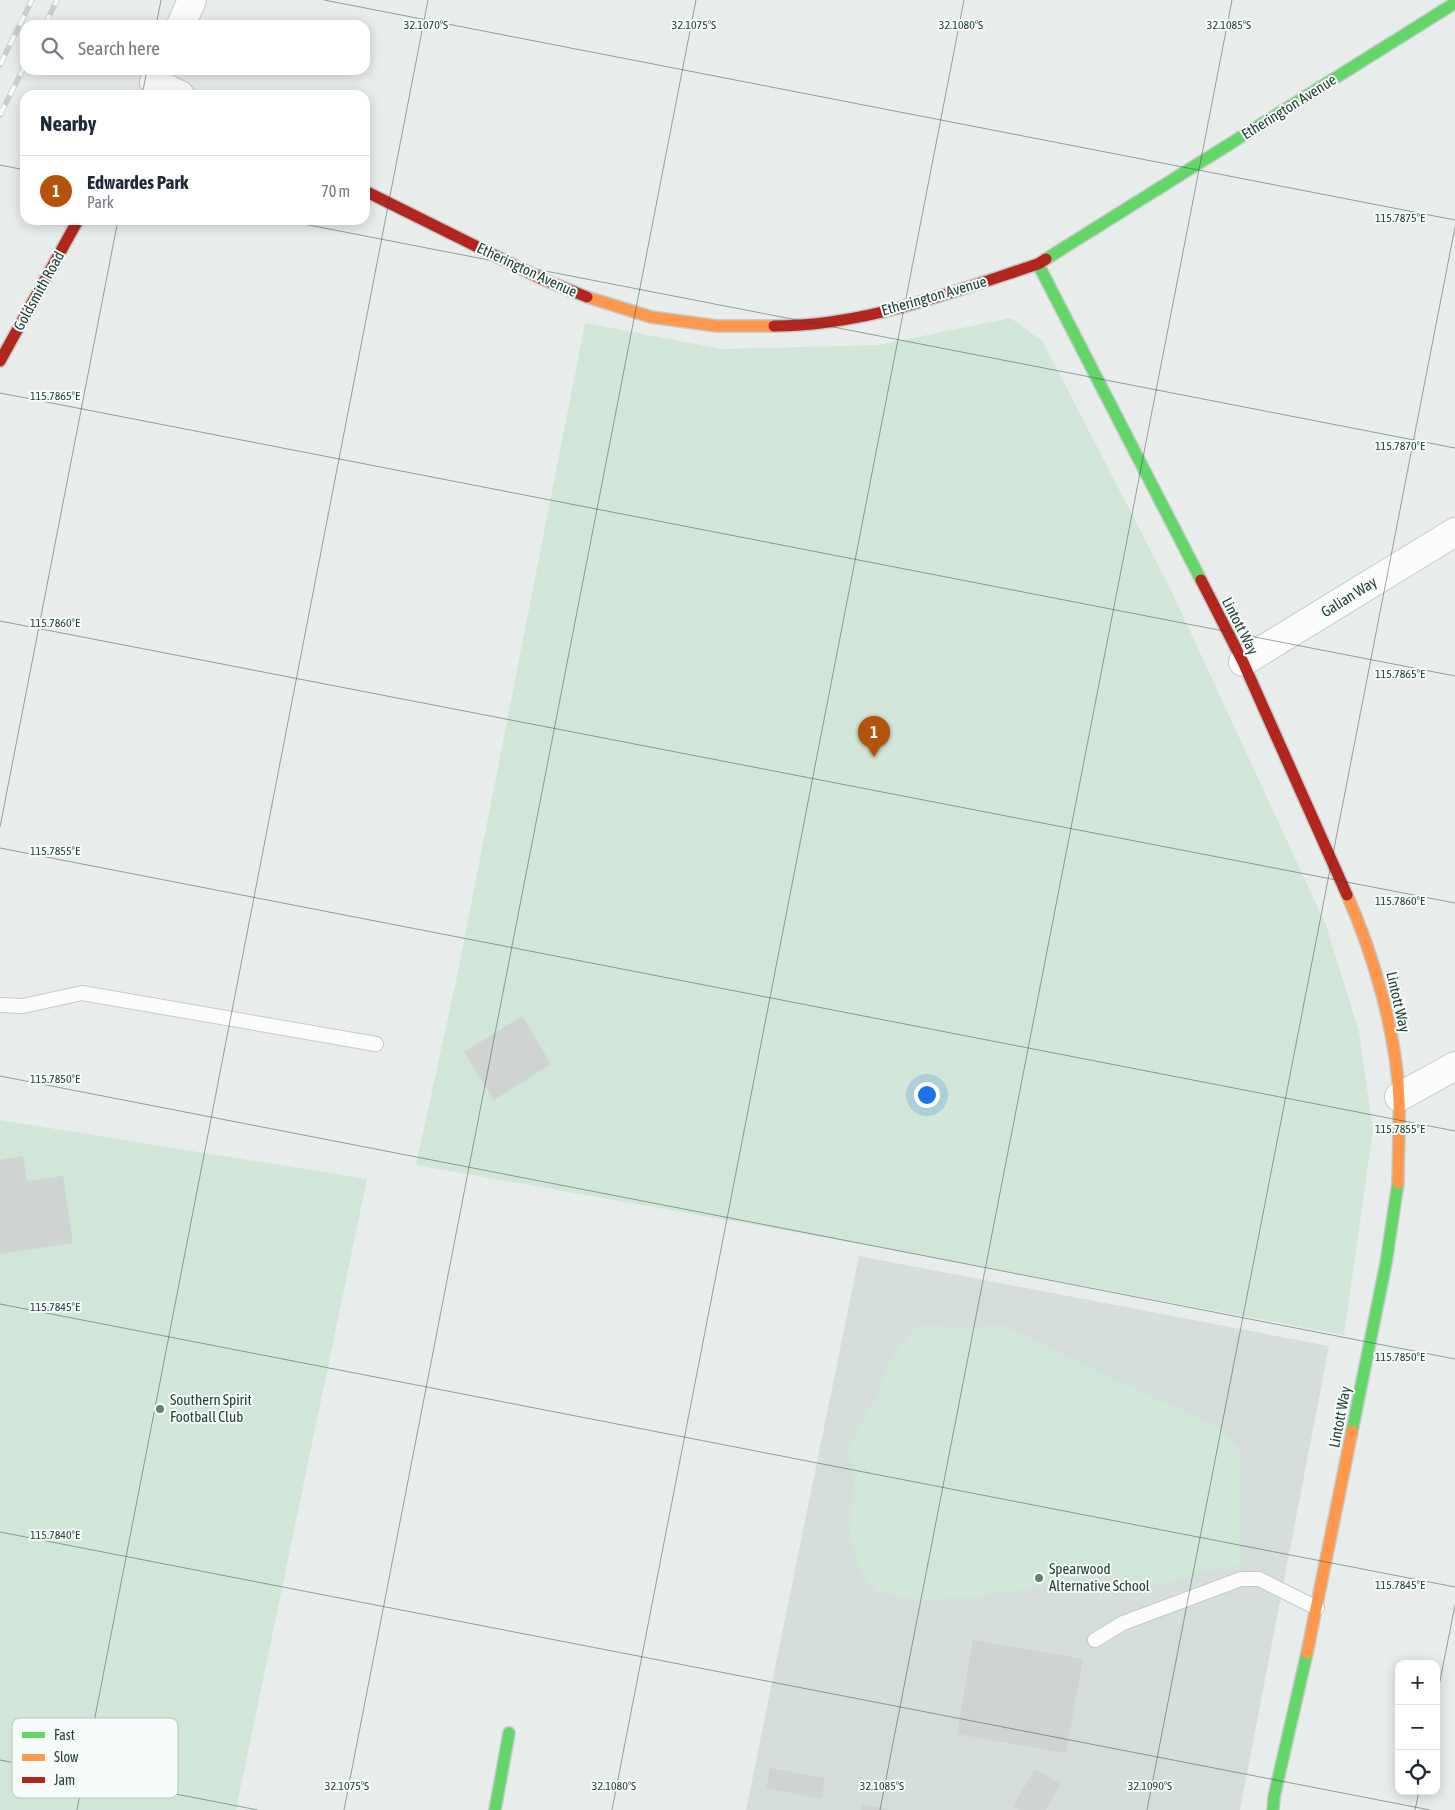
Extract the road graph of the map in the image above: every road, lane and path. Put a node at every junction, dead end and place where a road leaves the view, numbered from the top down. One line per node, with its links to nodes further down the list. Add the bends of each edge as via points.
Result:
1 (192, 0): 3 (street)
2 (1455, 3): 8 (street, Etherington Avenue)
3 (183, 20)
4 (154, 82): 5 (street)
5 (170, 90)
6 (370, 193): 8 (street, Etherington Avenue, via 542,280 651,317 717,326 782,326 840,320 902,308)
7 (75, 225): 9 (street, Goldsmith Road)
8 (1038, 264): 11 (street, Lintott Way)
9 (0, 361)
10 (1455, 532): 11 (street, Galian Way)
11 (1242, 662): 15 (street, Lintott Way, via 1353,908 1379,983 1392,1039)
12 (0, 1005): 13 (lane, via 23,1006 82,993)
13 (376, 1044)
14 (1455, 1066): 15 (street)
15 (1399, 1097): 16 (street, Lintott Way, via 1398,1183 1386,1263)
16 (1317, 1608): 17 (lane, via 1259,1579 1242,1579 1123,1623); 20 (street, Lintott Way)
17 (1095, 1640)
18 (509, 1733): 19 (street)
19 (495, 1810)
20 (1273, 1810)

